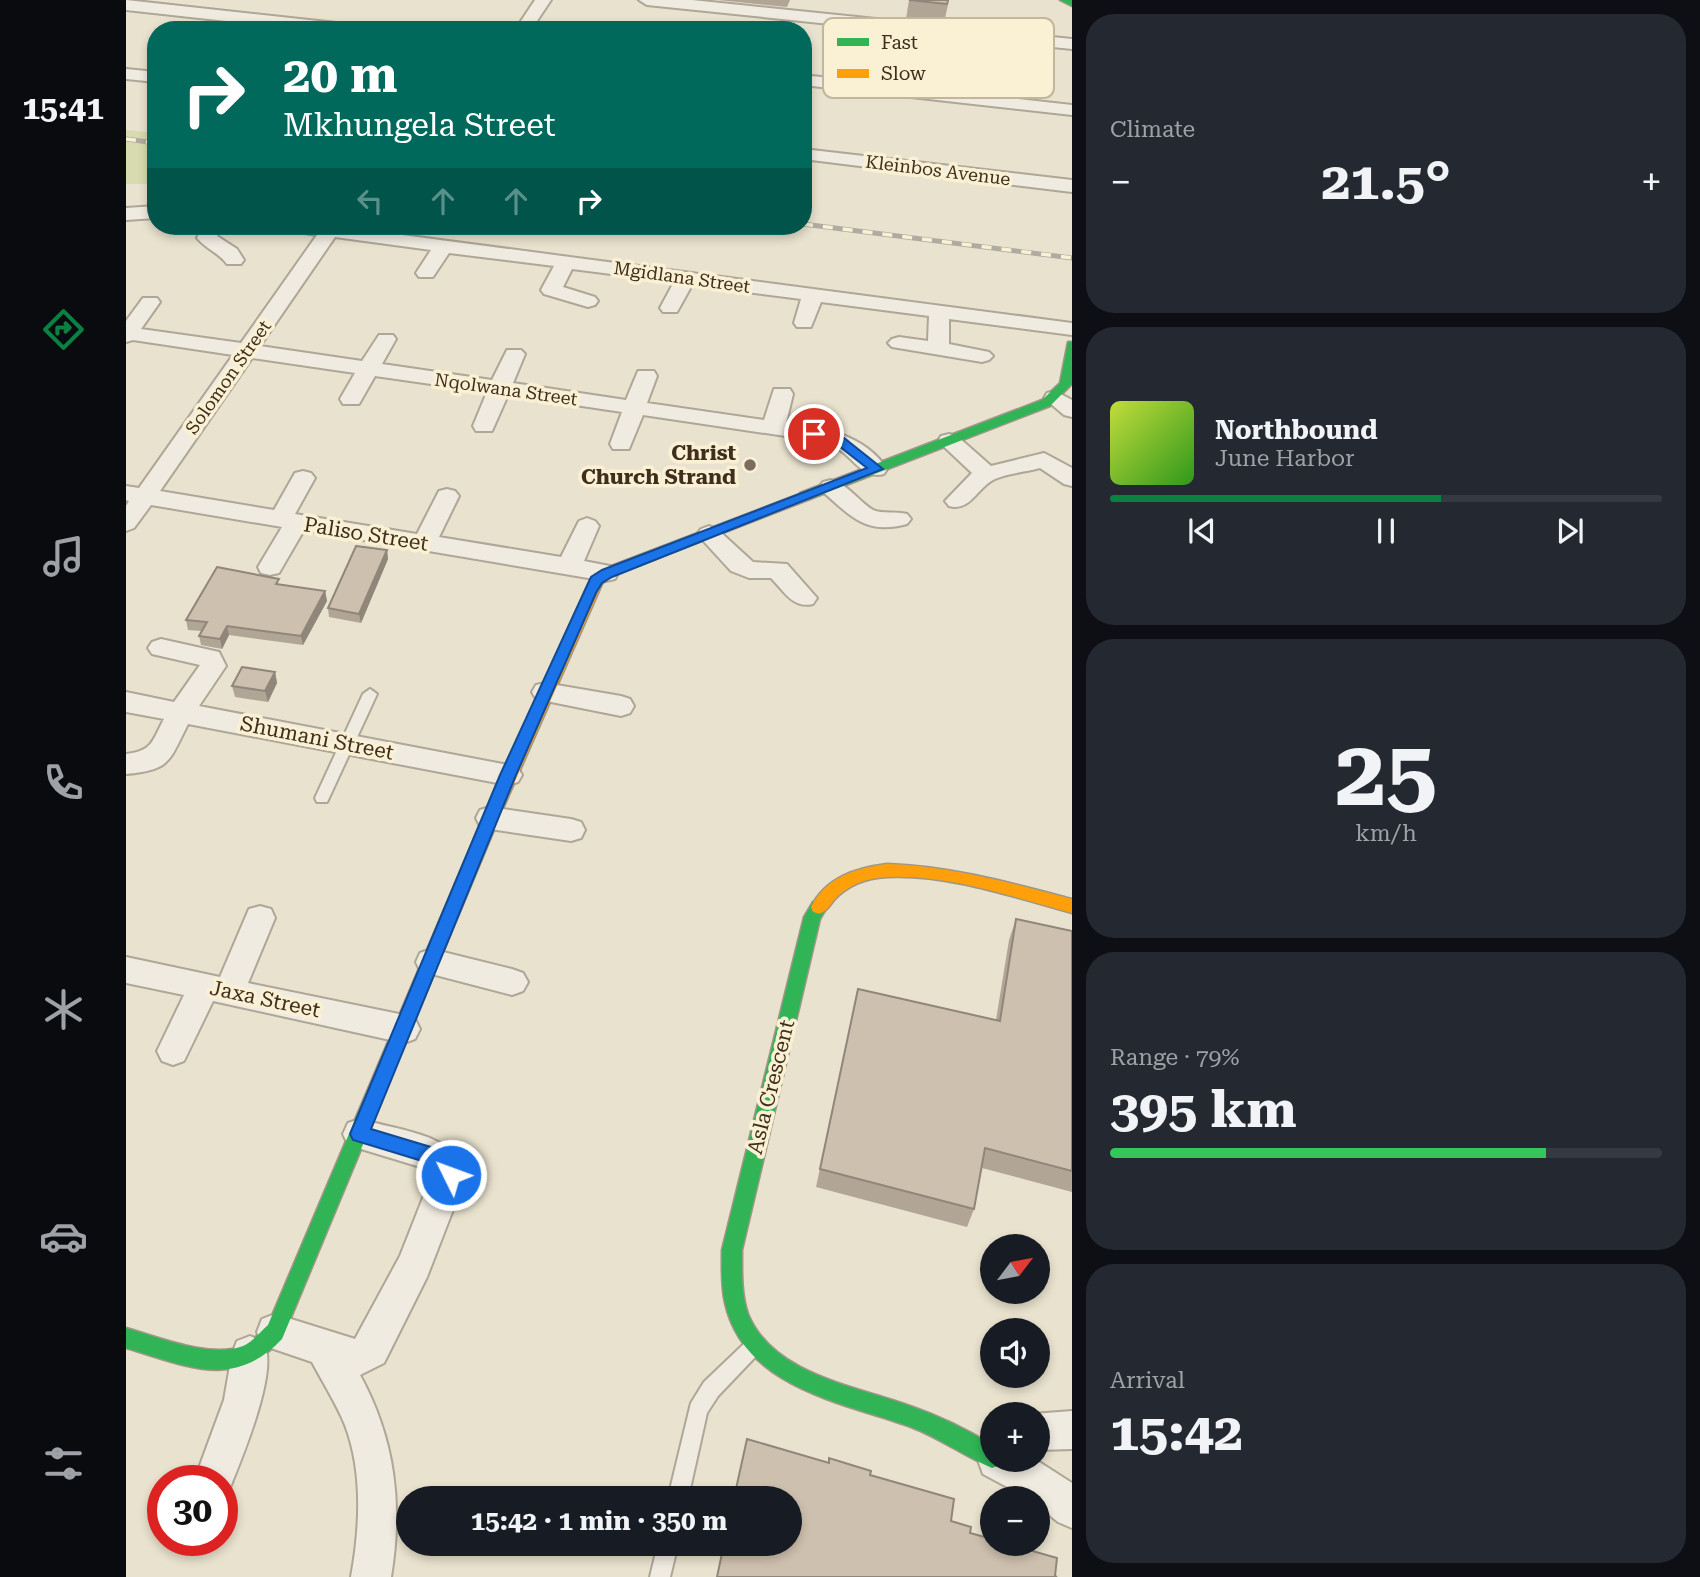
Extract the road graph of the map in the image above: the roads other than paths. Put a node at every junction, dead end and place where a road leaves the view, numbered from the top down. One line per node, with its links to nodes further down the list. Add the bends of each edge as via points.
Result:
1 (543, 0): 8 (street)
2 (647, 0): 6 (street)
3 (1063, 0): 4 (street)
4 (1072, 3)
5 (126, 5): 7 (street)
6 (823, 18)
7 (273, 21)
8 (529, 21)
9 (1054, 42): 10 (street)
10 (1072, 44)
11 (126, 74): 12 (street)
12 (147, 76)
13 (964, 98): 14 (street)
14 (1072, 110)
15 (812, 156): 16 (street, Kleinbos Avenue)
16 (1072, 186)
17 (147, 213): 18 (street)
18 (126, 215)
19 (208, 235): 23 (street)
20 (327, 235): 39 (street, Solomon Street)
21 (360, 235): 22 (street, Mgidlana Street)
22 (444, 246): 24 (street, Mgidlana Street); 25 (street)
23 (234, 260)
24 (566, 262): 26 (street, Mgidlana Street); 28 (street, via 551,290)
25 (426, 273)
26 (686, 278): 27 (street, Mgidlana Street); 30 (street)
27 (813, 294): 31 (street, Mgidlana Street); 32 (street)
28 (588, 300)
29 (150, 302): 34 (street)
30 (670, 309)
31 (940, 311): 33 (street, Mgidlana Street); 38 (street)
32 (804, 323)
33 (1072, 329)
34 (127, 334): 39 (street, Nqolwana Street)
35 (386, 339): 42 (street)
36 (899, 343): 38 (street)
37 (1072, 345): 47 (street)
38 (939, 349): 41 (street)
39 (246, 351): 42 (street, Nqolwana Street); 58 (street, Solomon Street)
40 (514, 354): 44 (street)
41 (982, 356)
42 (367, 369): 44 (street, Nqolwana Street); 46 (street)
43 (646, 376): 48 (street)
44 (500, 388): 48 (street, Nqolwana Street); 49 (street)
45 (782, 394): 50 (street)
46 (351, 399)
47 (1063, 404): 51 (street, via 1036,408)
48 (635, 408): 50 (street, Nqolwana Street); 52 (street)
49 (484, 426)
50 (773, 428): 53 (street, Nqolwana Street, via 840,440)
51 (949, 441): 53 (street); 54 (street)
52 (621, 444)
53 (876, 469): 57 (street)
54 (987, 474): 56 (street, via 1044,460); 60 (street)
55 (303, 478): 62 (street)
56 (1072, 479)
57 (831, 486): 61 (street, via 870,519); 65 (street)
58 (136, 495): 62 (street, Paliso Street); 63 (street, Solomon Street)
59 (447, 496): 66 (street)
60 (957, 501)
61 (898, 519)
62 (288, 522): 66 (street, Paliso Street); 68 (street)
63 (126, 523)
64 (587, 526): 67 (street)
65 (709, 534): 69 (street); 70 (street, via 740,565 778,570)
66 (425, 543): 67 (street, Paliso Street)
67 (570, 566): 69 (street, Paliso Street)
68 (270, 567)
69 (607, 573): 72 (street, via 589,593)
70 (804, 598)
71 (161, 648): 76 (street, via 201,654 213,662)
72 (545, 692): 75 (street); 79 (street)
73 (370, 694): 77 (lane)
74 (126, 702): 76 (street, Shumani Street)
75 (621, 706)
76 (181, 712): 77 (street, Shumani Street); 78 (street, via 158,755 149,762)
77 (347, 744): 79 (street, Shumani Street); 80 (lane)
78 (126, 764)
79 (508, 775): 81 (street)
80 (322, 798)
81 (490, 818): 82 (street); 85 (street)
82 (571, 831)
83 (1072, 905): 94 (street, Asla Crescent, via 902,869 849,880 818,906 732,1250 730,1278 736,1307)
84 (260, 918): 88 (street)
85 (432, 962): 87 (street); 89 (street)
86 (126, 970): 88 (street, Jaxa Street)
87 (512, 982)
88 (217, 989): 89 (street, Jaxa Street); 90 (street)
89 (404, 1029): 91 (street)
90 (173, 1051)
91 (360, 1134): 93 (street); 95 (street, via 438,1157 451,1175 414,1265 371,1350 356,1357)
92 (126, 1338): 93 (street, via 223,1359)
93 (263, 1343): 95 (street); 101 (street)
94 (756, 1344): 96 (street, Asla Crescent, via 805,1382); 103 (lane, via 704,1398)
95 (324, 1348): 106 (street, via 365,1428 377,1478)
96 (925, 1421): 97 (street, Asla Crescent); 100 (street, Asla Crescent)
97 (980, 1427)
98 (1072, 1430): 99 (street)
99 (1050, 1431)
100 (980, 1451)
101 (219, 1465)
102 (1020, 1472): 104 (street)
103 (681, 1486)
104 (1072, 1508)
105 (665, 1556): 107 (lane)
106 (371, 1577)
107 (660, 1577)

